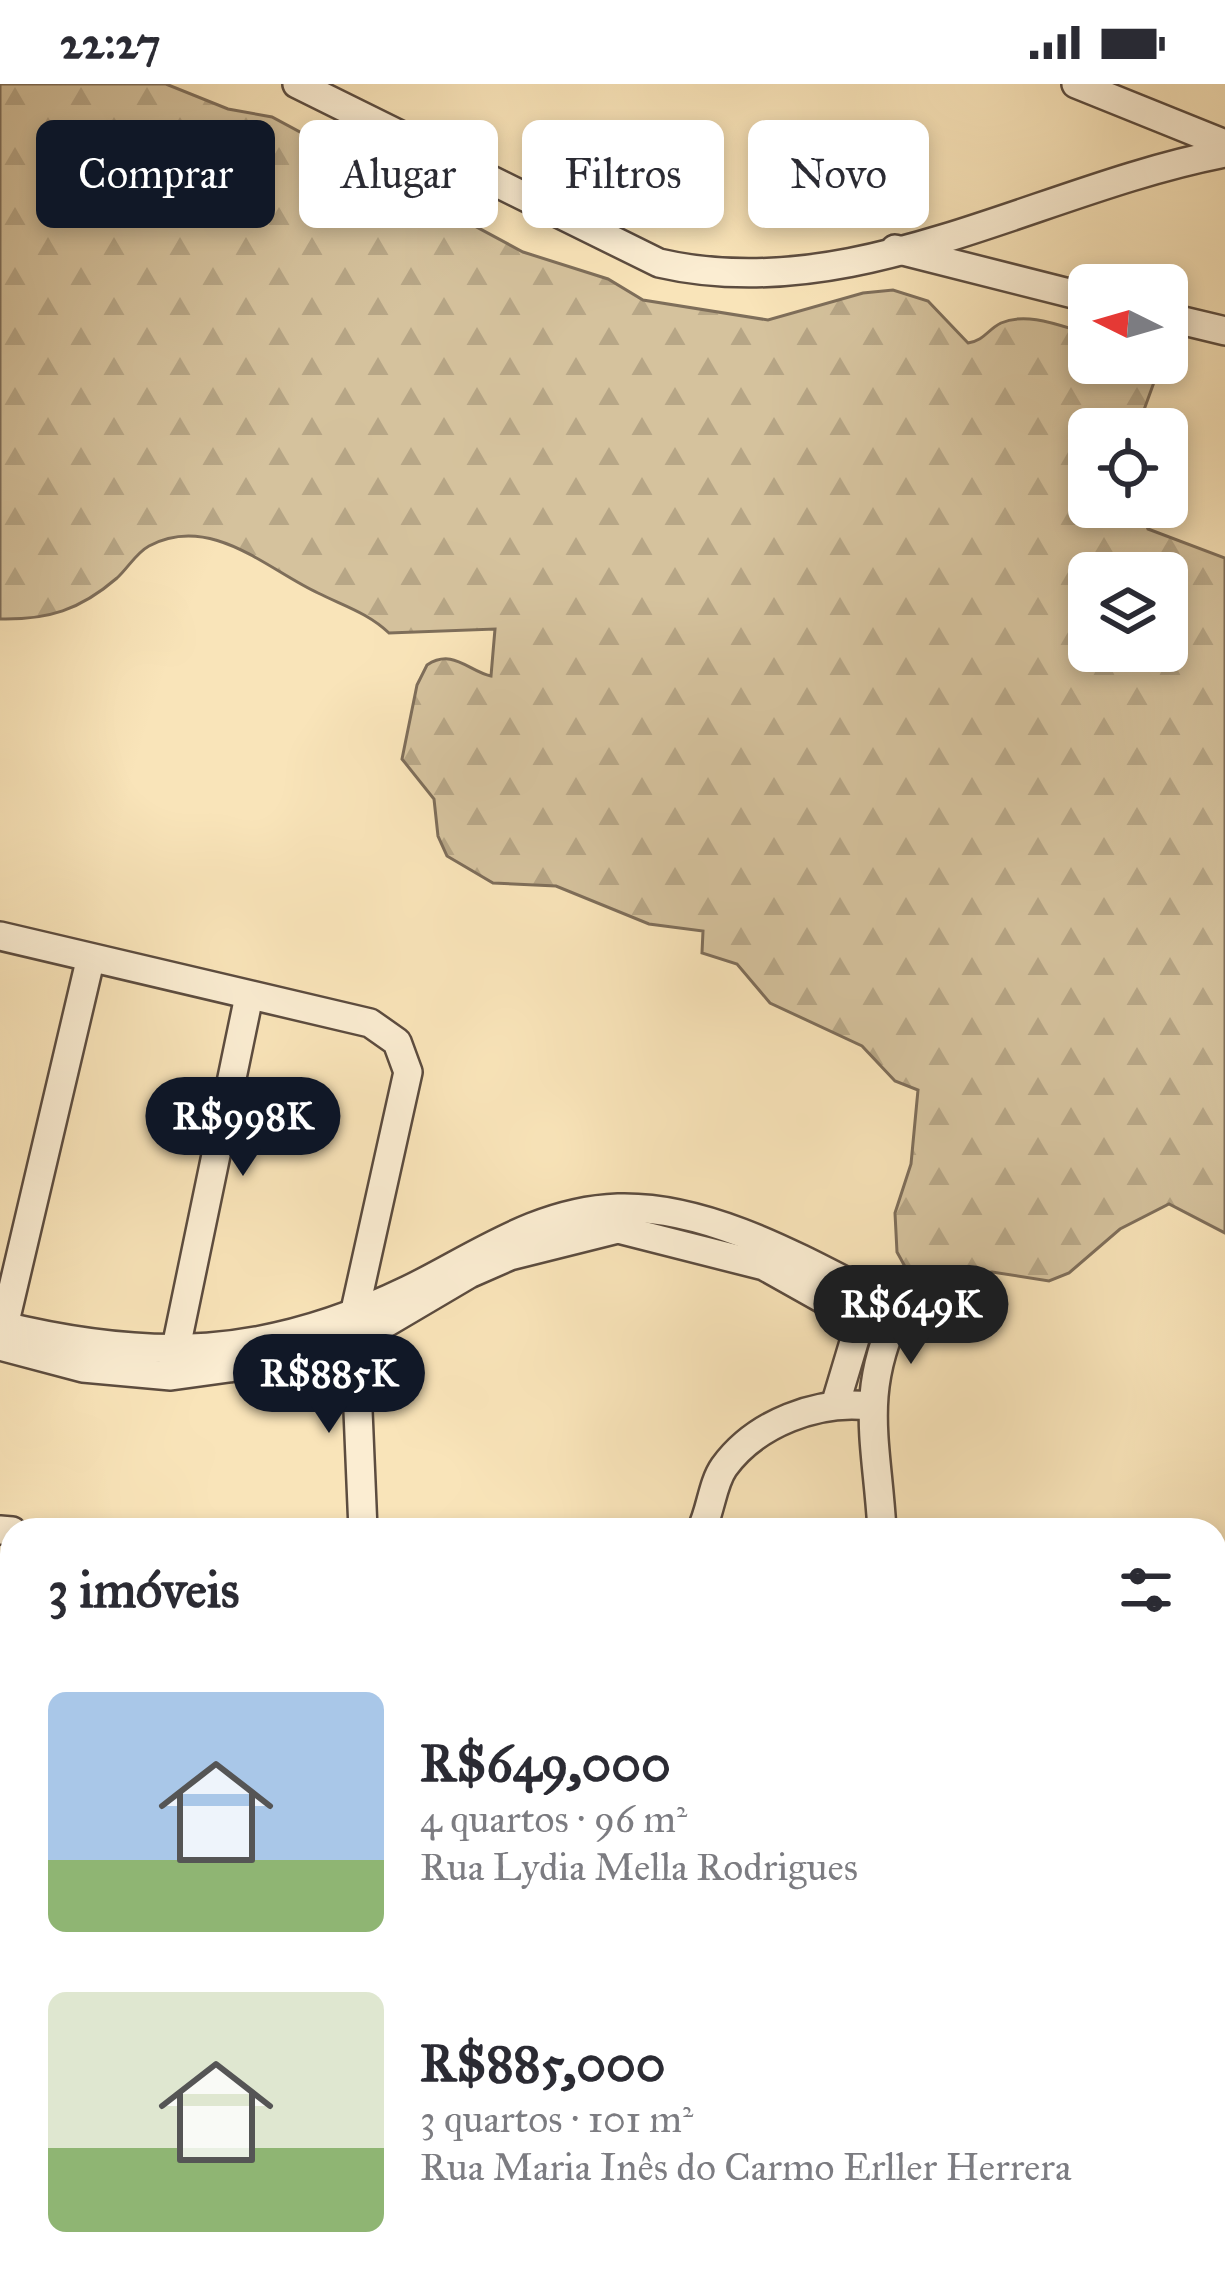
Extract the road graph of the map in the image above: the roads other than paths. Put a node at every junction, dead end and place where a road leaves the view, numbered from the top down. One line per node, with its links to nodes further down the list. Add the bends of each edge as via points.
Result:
1 (297, 84): 4 (street, via 659,263 765,277)
2 (1076, 84): 3 (street)
3 (1225, 148): 4 (street)
4 (894, 249): 5 (street)
5 (1068, 293)
6 (1188, 322): 7 (street)
7 (1225, 332)
8 (0, 936): 9 (street)
9 (90, 962): 10 (street); 14 (street)
10 (249, 996): 15 (street, via 370,1023 397,1042 408,1072); 17 (street)
11 (855, 1287): 12 (street); 13 (street); 15 (street, via 751,1238 680,1215 620,1208 563,1215 510,1234)
12 (860, 1322): 13 (street); 15 (street, via 764,1266 618,1229 489,1265); 18 (street)
13 (893, 1322): 19 (street)
14 (1, 1326): 16 (street); 17 (street)
15 (356, 1328): 17 (street); 20 (street)
16 (0, 1346): 17 (street, via 46,1362)
17 (173, 1362)
18 (836, 1402): 19 (street); 21 (street, via 746,1443 721,1470)
19 (869, 1406): 22 (street)
20 (363, 1518)
21 (709, 1518)
22 (881, 1518)

